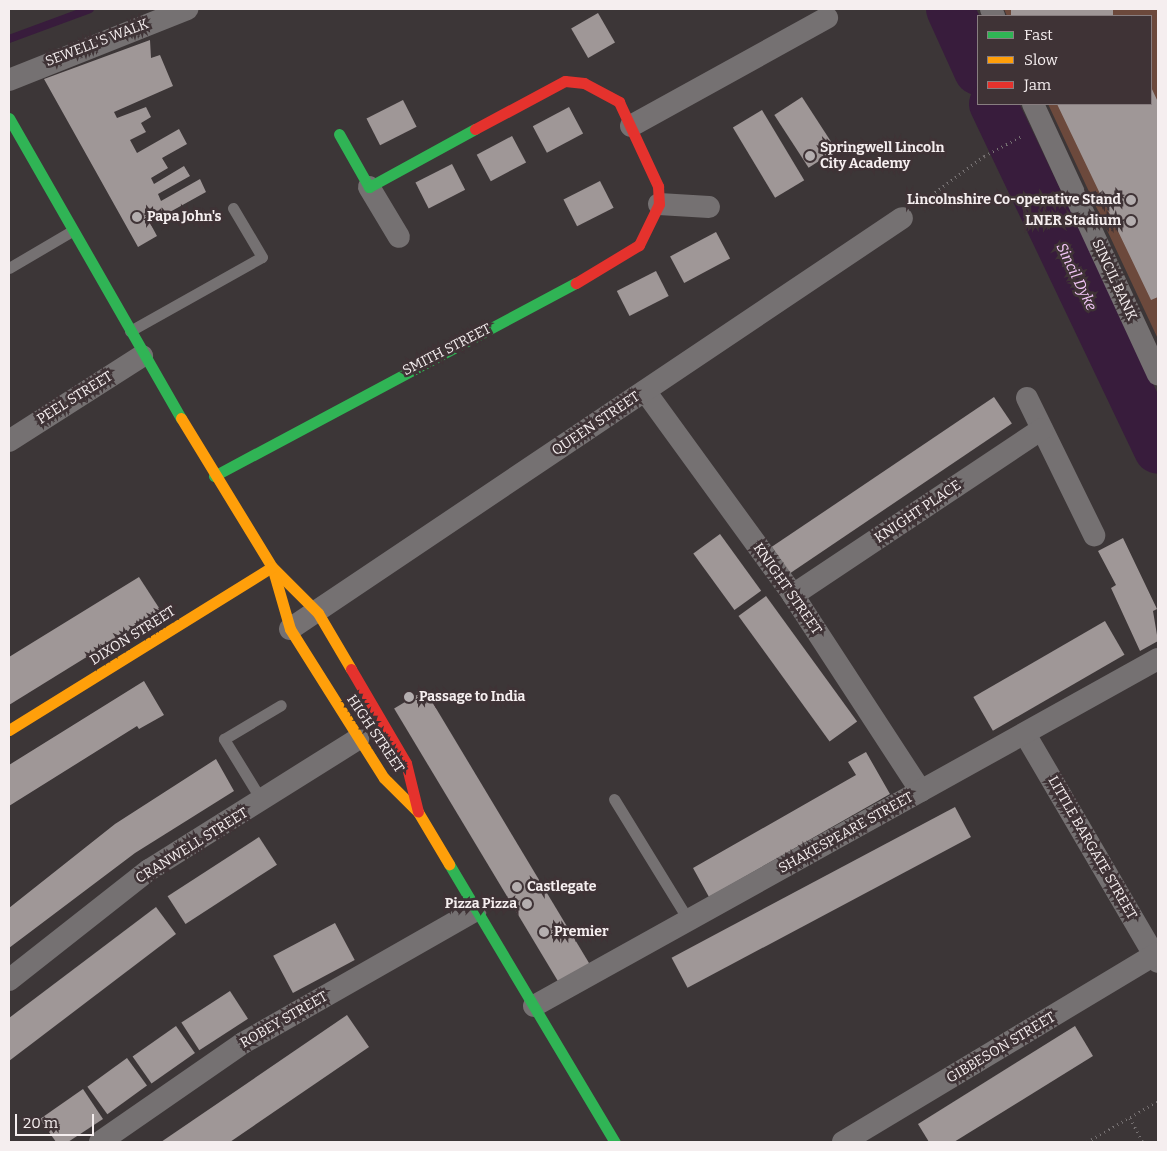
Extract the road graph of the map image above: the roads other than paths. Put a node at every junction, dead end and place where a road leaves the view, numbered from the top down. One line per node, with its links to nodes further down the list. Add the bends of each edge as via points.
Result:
1 (187, 9): 3 (street, SEWELL'S WALK)
2 (827, 18): 6 (street)
3 (9, 80)
4 (1033, 105): 18 (street, SINCIL BANK)
5 (9, 118): 13 (street)
6 (631, 126): 8 (street, via 619,102 584,83 565,81); 9 (street, via 658,186)
7 (339, 134): 8 (street)
8 (369, 187): 14 (street)
9 (659, 204): 10 (street); 23 (street, SMITH STREET, via 639,245 621,260 353,398)
10 (709, 207)
11 (233, 208): 16 (lane, via 262,257)
12 (902, 218): 19 (street, QUEEN STREET)
13 (72, 231): 15 (lane); 16 (street)
14 (399, 237)
15 (9, 268)
16 (128, 332): 17 (street)
17 (142, 356): 22 (street, PEEL STREET); 23 (street)
18 (1158, 374)
19 (645, 391): 26 (street, KNIGHT STREET); 27 (street, QUEEN STREET)
20 (1027, 398): 21 (street)
21 (1042, 429): 24 (street); 26 (street, KNIGHT PLACE)
22 (9, 441)
23 (214, 476): 25 (street)
24 (1094, 535)
25 (272, 567): 27 (street, HIGH STREET); 28 (street, HIGH STREET); 31 (street, DIXON STREET)
26 (793, 595): 34 (street, KNIGHT STREET)
27 (318, 613): 28 (street, QUEEN STREET); 37 (street, HIGH STREET, via 406,763)
28 (290, 629): 33 (street, HIGH STREET)
29 (1158, 659): 32 (street, SHAKESPEARE STREET)
30 (281, 705): 36 (lane, via 224,739)
31 (9, 730)
32 (1025, 734): 34 (street, SHAKESPEARE STREET); 40 (street, LITTLE BARGATE STREET)
33 (358, 738): 36 (street, CRANWELL STREET); 37 (street, HIGH STREET, via 384,778)
34 (921, 792): 39 (street, SHAKESPEARE STREET)
35 (614, 799): 39 (lane)
36 (262, 801): 41 (street, CRANWELL STREET, via 149,870)
37 (418, 812): 38 (street)
38 (476, 910): 42 (street); 43 (street, ROBEY STREET, via 243,1043)
39 (689, 921): 42 (street, SHAKESPEARE STREET)
40 (1157, 957): 45 (street, GIBBESON STREET)
41 (9, 980)
42 (534, 1006): 44 (street)
43 (100, 1142)
44 (615, 1142)
45 (843, 1142)

